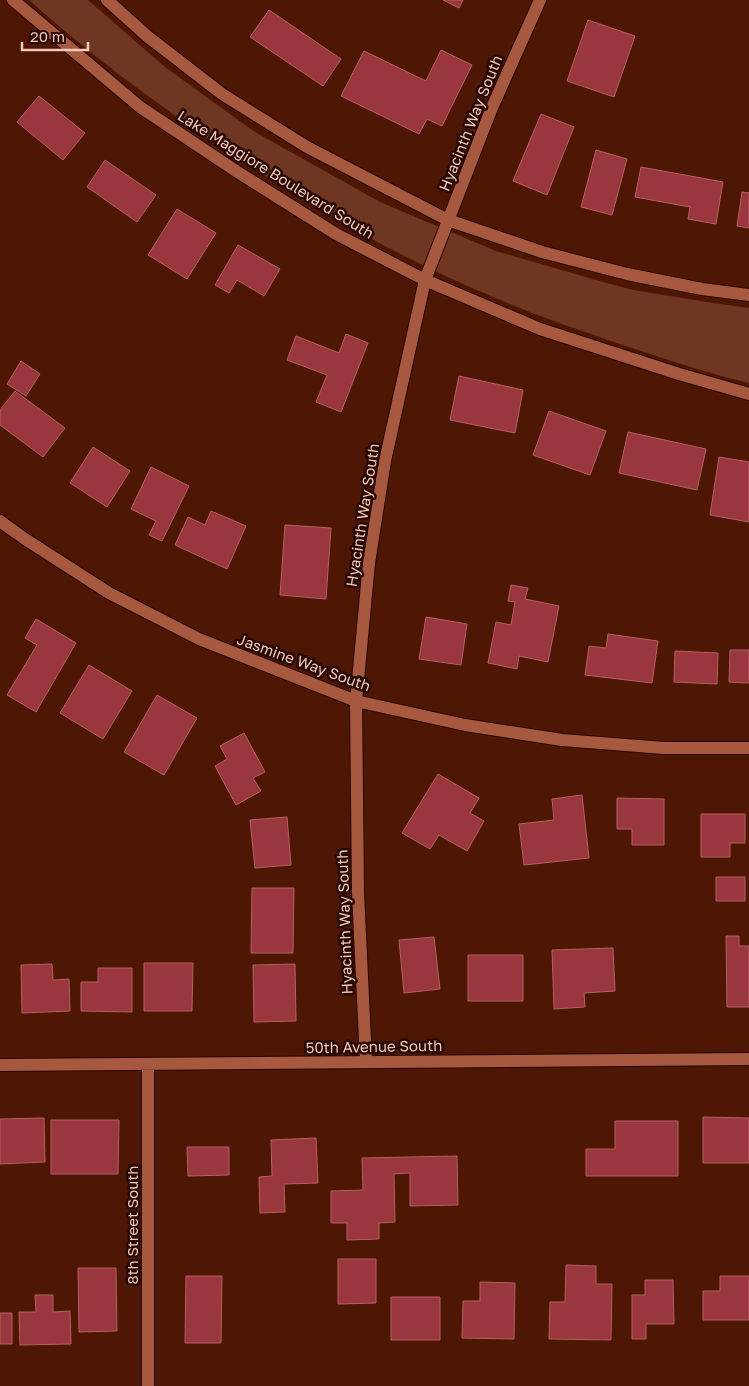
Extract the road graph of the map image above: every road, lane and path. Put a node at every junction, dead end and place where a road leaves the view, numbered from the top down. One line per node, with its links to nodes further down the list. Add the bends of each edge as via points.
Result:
1 (13, 0): 5 (street, Lake Maggiore Boulevard South, via 140,108 336,234)
2 (108, 0): 4 (street, via 147,36 222,94 307,147)
3 (540, 0): 4 (street, Hyacinth Way South, via 491,110)
4 (448, 220): 5 (street, Hyacinth Way South); 6 (street, via 542,252 627,274)
5 (425, 280): 7 (street, Lake Maggiore Boulevard South, via 540,329); 9 (street, Hyacinth Way South, via 385,461 369,563)
6 (749, 295)
7 (749, 394)
8 (0, 521): 9 (street, Jasmine Way South, via 108,592 198,639)
9 (356, 701): 10 (street, Jasmine Way South, via 465,725 562,740 664,748); 12 (street, Hyacinth Way South, via 358,892)
10 (749, 748)
11 (749, 1059): 12 (street, 50th Avenue South)
12 (366, 1062): 13 (street, 50th Avenue South)
13 (148, 1064): 14 (street, 50th Avenue South); 15 (street, 8th Street South)
14 (0, 1065)
15 (148, 1386)

